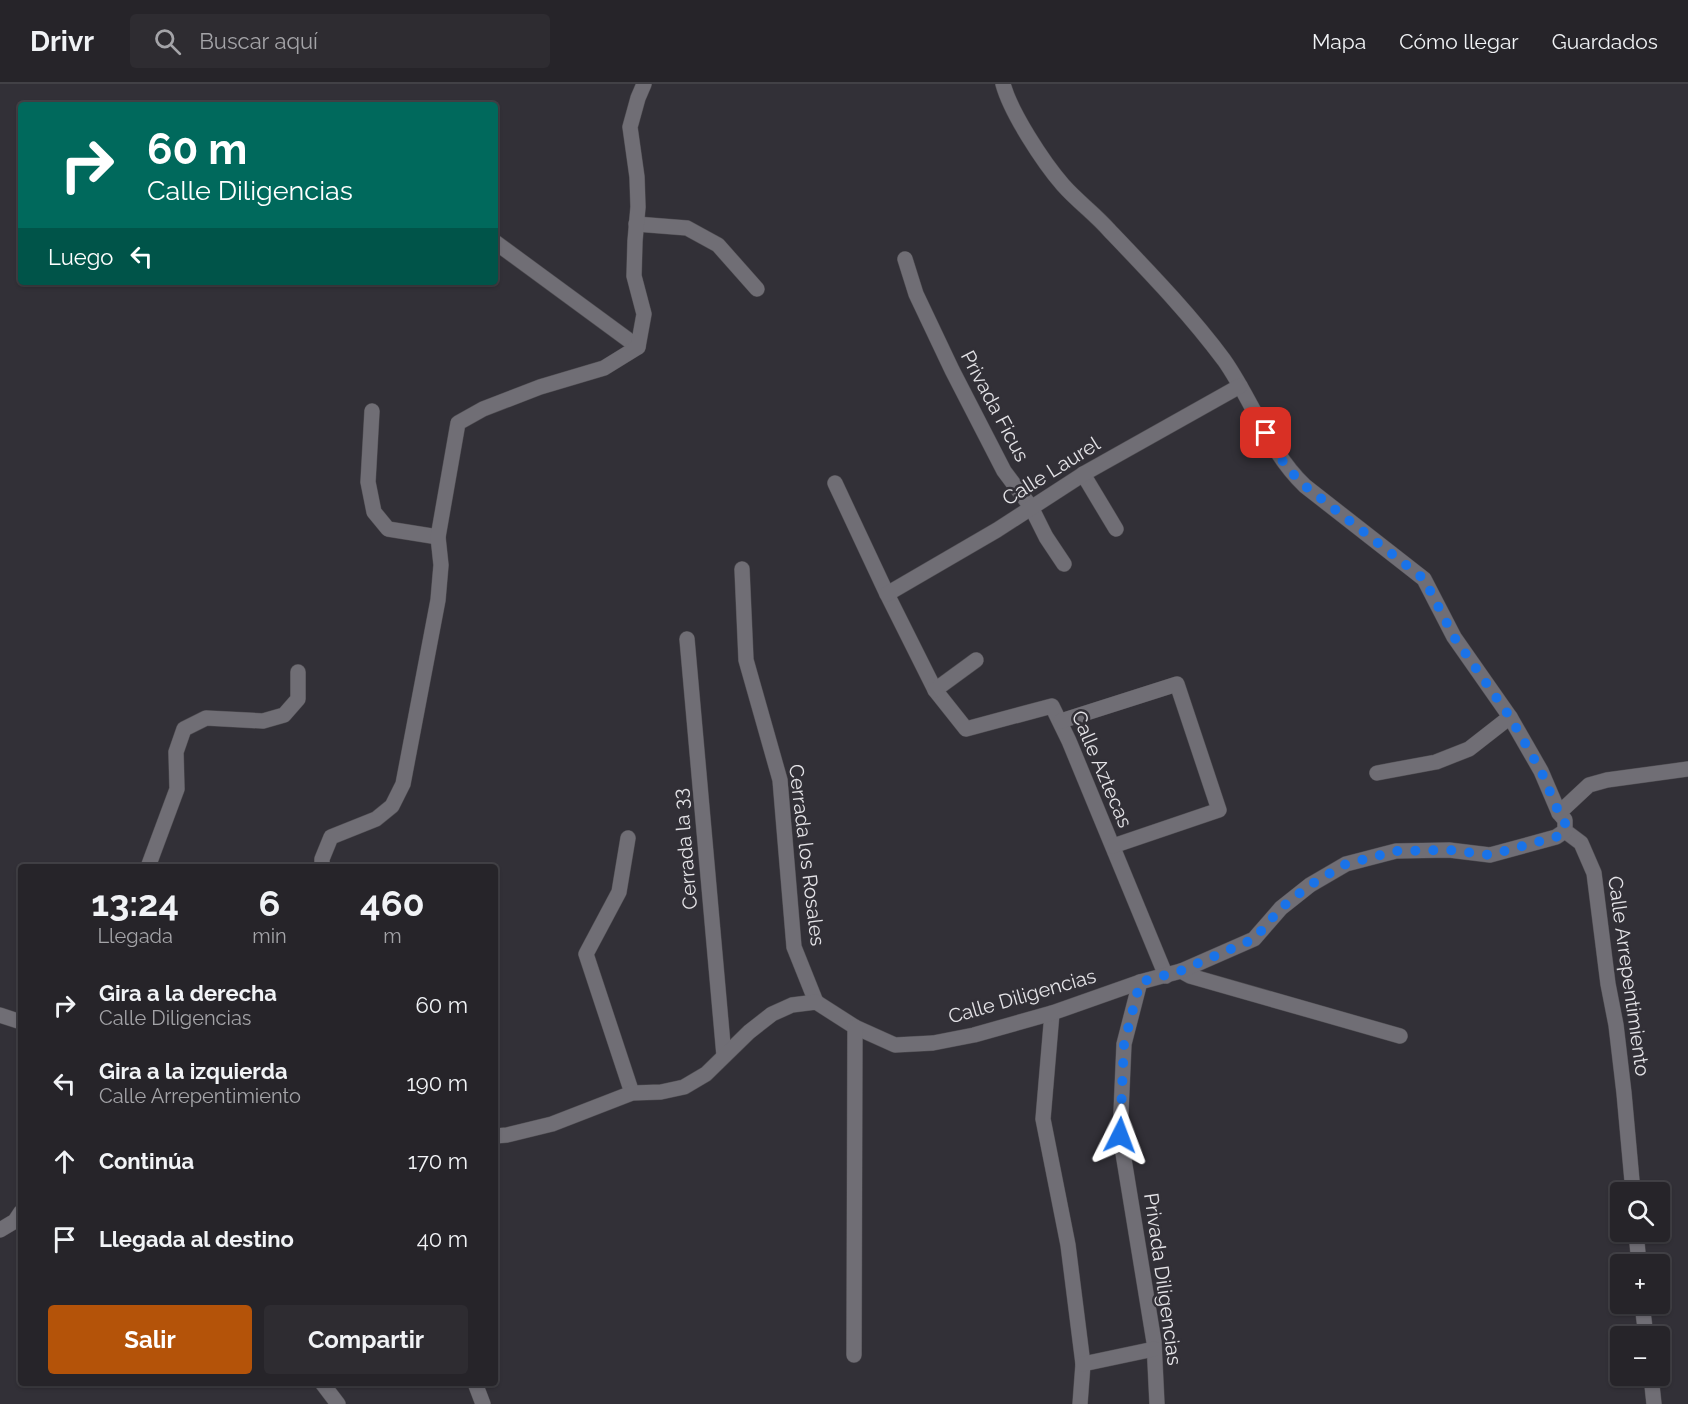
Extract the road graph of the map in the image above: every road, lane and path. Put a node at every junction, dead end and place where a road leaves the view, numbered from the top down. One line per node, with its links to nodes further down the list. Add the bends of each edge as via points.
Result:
1 (644, 84): 3 (street, via 630,128 637,177)
2 (1003, 84): 8 (street, Calle Arrepentimiento, via 1017,118 1063,185 1161,284)
3 (636, 224): 6 (street, via 687,228 718,245); 7 (street, via 634,276 644,314)
4 (498, 244): 7 (street)
5 (905, 259): 12 (street, Privada Ficus, via 916,294 952,370 1004,471)
6 (757, 289)
7 (638, 347): 14 (street, via 604,368 540,387 458,423)
8 (1240, 386): 10 (street, Calle Laurel); 22 (street, Calle Arrepentimiento, via 1290,472 1424,579 1454,637)
9 (372, 411): 14 (street, via 368,482 374,512 388,529)
10 (1083, 474): 12 (street, Calle Laurel); 13 (street)
11 (835, 483): 17 (street, Calle Aztecas)
12 (1031, 507): 15 (street, Privada Ficus); 17 (street, Calle Laurel)
13 (1116, 529)
14 (438, 537): 31 (street, via 438,600 403,784 392,806 376,819 331,837)
15 (1064, 564)
16 (742, 569): 34 (street, Cerrada los Rosales, via 746,660 780,780 795,947)
17 (886, 594): 21 (street, Calle Aztecas)
18 (687, 639): 40 (street, Cerrada la 33)
19 (976, 660): 21 (street)
20 (298, 672): 30 (street, via 298,699 284,715 263,721 206,718 184,729 176,752 177,789)
21 (935, 690): 23 (street, Calle Aztecas, via 966,729 1052,706)
22 (1510, 717): 25 (street, via 1469,749 1436,762); 26 (street, Calle Arrepentimiento, via 1541,771)
23 (1060, 721): 29 (street, Calle Aztecas); 29 (street, via 1177,684 1219,810)
24 (1688, 769): 26 (street, via 1589,785)
25 (1377, 772)
26 (1559, 813): 27 (street, Calle Arrepentimiento, via 1565,820)
27 (1565, 831): 32 (street, Calle Diligencias, via 1490,855 1449,850 1396,851 1346,864 1281,908 1254,939); 43 (street, Calle Arrepentimiento, via 1581,843 1594,873 1616,1025)
28 (628, 838): 41 (street, via 619,892 586,954)
29 (1113, 846): 32 (street, Calle Aztecas)
30 (149, 864)
31 (322, 864)
32 (1173, 974): 33 (street, Calle Diligencias); 39 (street)
33 (1140, 982): 35 (street, Calle Diligencias); 46 (street, Privada Diligencias, via 1124,1044 1120,1135)
34 (816, 1002): 38 (street, Calle Diligencias); 40 (street, via 792,1005 772,1014)
35 (1052, 1013): 38 (street, Calle Diligencias, via 974,1035 895,1045); 48 (street, via 1043,1119 1068,1245)
36 (0, 1015): 37 (street)
37 (18, 1021)
38 (855, 1027): 47 (street)
39 (1400, 1036)
40 (724, 1056): 41 (street, via 706,1074 684,1087)
41 (632, 1094): 42 (street, via 552,1124)
42 (498, 1136)
43 (1632, 1182)
44 (18, 1216): 45 (street)
45 (0, 1230)
46 (1154, 1348): 48 (street); 55 (street, Privada Diligencias)
47 (854, 1355)
48 (1083, 1364): 54 (street)
49 (324, 1386): 52 (street)
50 (476, 1386): 53 (street)
51 (1652, 1386): 56 (street)
52 (338, 1404)
53 (483, 1404)
54 (1080, 1404)
55 (1157, 1404)
56 (1654, 1404)

